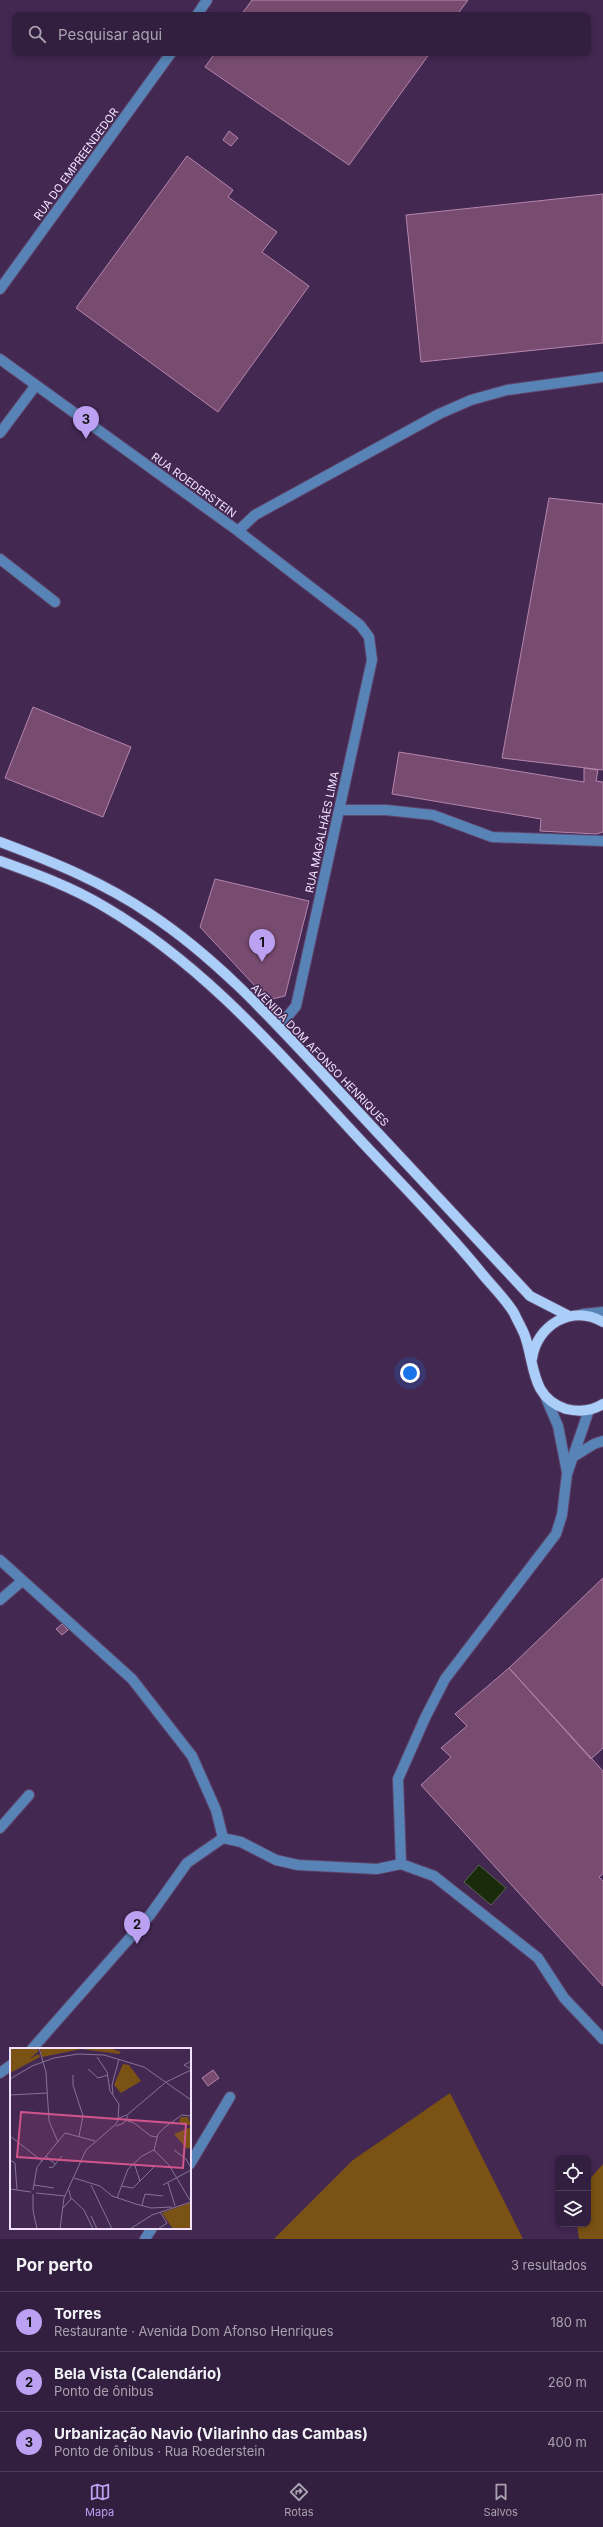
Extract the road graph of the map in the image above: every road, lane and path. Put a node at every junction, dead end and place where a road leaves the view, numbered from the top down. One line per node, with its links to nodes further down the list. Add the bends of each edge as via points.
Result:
1 (207, 0): 2 (street)
2 (199, 12)
3 (169, 56): 4 (street, RUA DO EMPREENDEDOR)
4 (0, 290)
5 (0, 359): 7 (street, RUA ROEDERSTEIN)
6 (603, 377): 9 (street, via 507,390 471,400 439,414 255,515)
7 (36, 385): 8 (street); 9 (street, RUA ROEDERSTEIN)
8 (0, 433)
9 (238, 531): 12 (street, RUA ROEDERSTEIN, via 360,625)
10 (0, 559): 11 (street)
11 (55, 602)
12 (369, 637): 13 (street, RUA MAGALHÃES LIMA, via 372,660)
13 (339, 810): 14 (street, via 386,810 433,815 492,837); 17 (street, RUA MAGALHÃES LIMA, via 296,1006)
14 (603, 841)
15 (0, 842): 17 (main road, AVENIDA DOM AFONSO HENRIQUES, via 68,868 151,914 197,950)
16 (0, 861): 21 (main road, via 62,884 104,906 184,962 233,1006 466,1254 512,1311 525,1336)
17 (279, 1027): 19 (main road, AVENIDA DOM AFONSO HENRIQUES, via 530,1296)
18 (603, 1312): 19 (street)
19 (574, 1316): 20 (main road, AVENIDA DOM AFONSO HENRIQUES, via 589,1316); 21 (main road, via 554,1322 542,1333 534,1348)
20 (603, 1322)
21 (532, 1365): 22 (main road, via 536,1383)
22 (546, 1398): 23 (main road, via 573,1411); 26 (street, via 558,1426)
23 (598, 1408): 25 (street)
24 (603, 1441): 25 (street)
25 (573, 1457): 26 (street)
26 (567, 1474): 33 (street, via 562,1514 556,1534 445,1679 398,1779)
27 (0, 1560): 28 (street)
28 (22, 1581): 29 (street); 32 (street, via 132,1679 188,1750 216,1810)
29 (0, 1600)
30 (29, 1795): 31 (street)
31 (0, 1828)
32 (223, 1838): 33 (street, via 241,1842 276,1860 298,1865 378,1869); 35 (street, via 187,1863 150,1915)
33 (400, 1864): 34 (street, via 434,1876 538,1958 564,1998)
34 (603, 2039)
35 (33, 2048)
36 (10, 2066): 37 (street)
37 (0, 2073)
38 (230, 2097): 39 (street)
39 (191, 2162)
40 (151, 2229): 41 (street)
41 (145, 2239)

